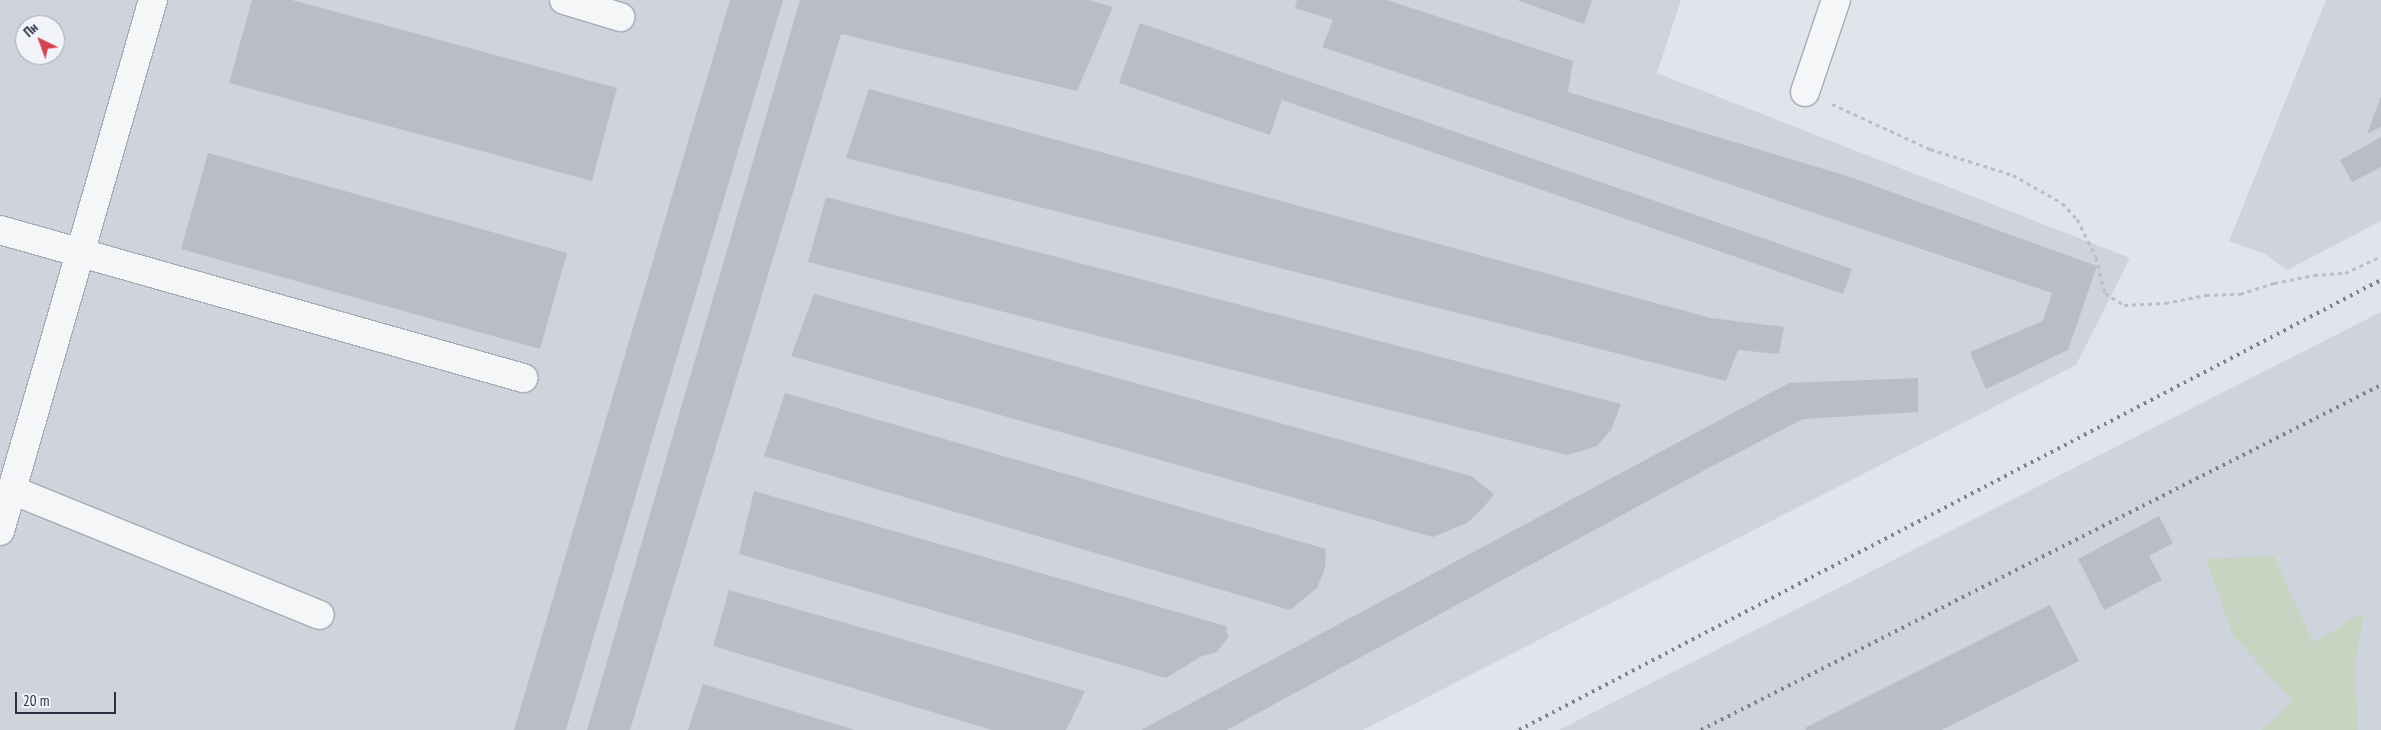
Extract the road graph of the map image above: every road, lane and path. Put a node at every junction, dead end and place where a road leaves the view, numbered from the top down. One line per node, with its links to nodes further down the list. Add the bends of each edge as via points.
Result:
1 (154, 0): 7 (lane)
2 (564, 0): 4 (lane)
3 (1836, 0): 5 (lane)
4 (620, 17)
5 (1805, 92): 8 (path, via 1930,149 2012,175 2062,203 2077,219 2096,257 2105,293 2124,304 2165,303 2206,295 2240,294 2274,282 2345,273)
6 (0, 230): 7 (lane)
7 (80, 252): 9 (lane); 10 (lane)
8 (2381, 256)
9 (523, 378)
10 (12, 490): 11 (lane); 12 (lane)
11 (0, 531)
12 (320, 615)

